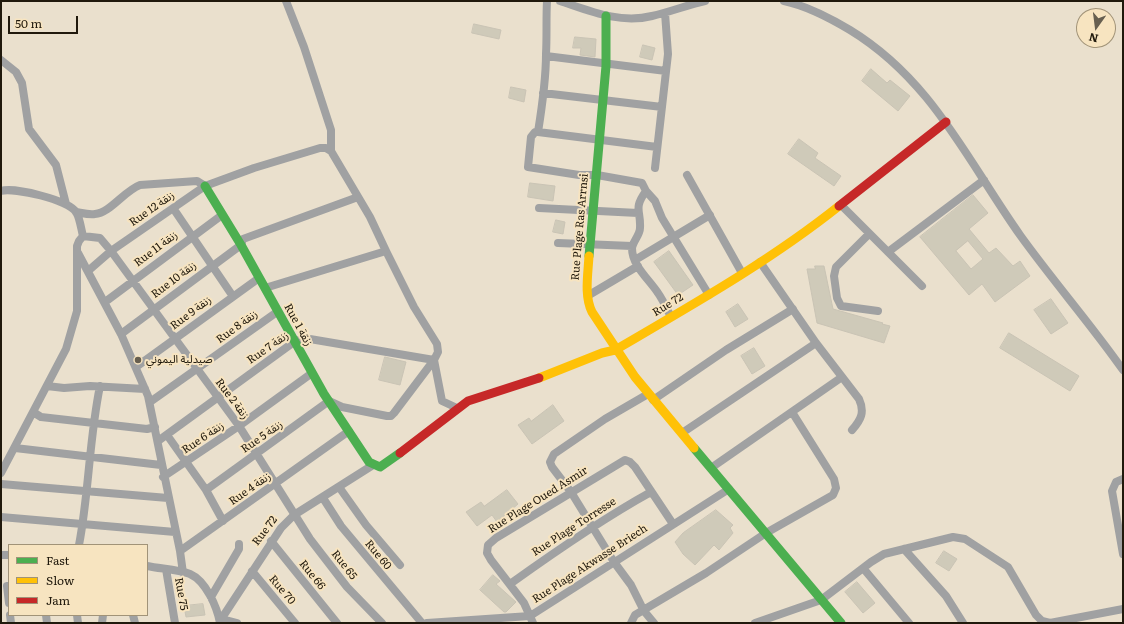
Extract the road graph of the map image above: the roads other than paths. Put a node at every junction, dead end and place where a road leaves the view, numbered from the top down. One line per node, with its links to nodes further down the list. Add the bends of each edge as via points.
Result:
1 (286, 1): 19 (street, via 331,130)
2 (548, 1): 8 (street)
3 (560, 1): 7 (street)
4 (705, 1): 6 (street)
5 (784, 1): 15 (street, via 822,14 871,44 911,78)
6 (665, 13): 7 (street, via 628,19); 11 (street, via 668,43)
7 (606, 16): 10 (street, Rue Plage Ras Arrnsi)
8 (546, 56): 10 (street); 12 (street)
9 (1, 60): 28 (street, via 16,72 22,82 29,129 56,165)
10 (607, 62): 11 (street); 13 (street, Rue Plage Ras Arrnsi)
11 (666, 71): 14 (street)
12 (543, 93): 13 (street); 16 (street)
13 (604, 99): 14 (street); 17 (street, Rue Plage Ras Arrnsi)
14 (662, 107): 18 (street)
15 (946, 122): 23 (street); 29 (street, Rue 72)
16 (538, 132): 17 (street); 21 (street, via 531,138 529,168)
17 (599, 140): 18 (street); 21 (street, Rue Plage Ras Arrnsi)
18 (657, 147): 20 (street)
19 (331, 151): 24 (street, Rue 12 زنقة, via 320,148); 27 (street)
20 (655, 168)
21 (597, 175): 26 (street, via 638,181); 32 (street, Rue Plage Ras Arrnsi)
22 (687, 175): 36 (street)
23 (984, 180): 47 (street); 75 (street, via 1032,252)
24 (205, 186): 30 (street, Rue 12 زنقة); 33 (street, via 197,181 140,185 132,188 101,213 94,215); 35 (street, Rue 1 زنقة)
25 (1, 191): 28 (street, via 19,191)
26 (646, 191): 34 (street, via 640,199); 40 (street, via 655,201)
27 (358, 197): 43 (street, Rue 10 زنقة, via 252,234); 46 (street)
28 (66, 204): 33 (street)
29 (842, 206): 37 (street); 49 (street, Rue 72)
30 (173, 208): 39 (street); 45 (street, Rue 12 زنقة)
31 (539, 208): 32 (street)
32 (593, 210): 34 (street); 42 (street, Rue Plage Ras Arrnsi)
33 (76, 212): 38 (street)
34 (638, 213): 44 (street, via 640,229)
35 (222, 215): 39 (street, Rue 11 زنقة); 43 (street, Rue 1 زنقة)
36 (710, 215): 40 (street); 53 (street)
37 (870, 234): 47 (street); 64 (street, via 839,264 834,276 837,298 841,306)
38 (83, 236): 45 (street, Rue 2 زنقة, via 100,238); 48 (street, via 79,240)
39 (192, 236): 51 (street); 55 (street, Rue 11 زنقة)
40 (673, 236): 50 (street); 58 (street)
41 (558, 243): 42 (street)
42 (590, 244): 44 (street); 60 (street, Rue Plage Ras Arrnsi, via 587,282)
43 (240, 245): 51 (street, Rue 10 زنقة); 54 (street, Rue 1 زنقة)
44 (632, 246): 50 (street)
45 (111, 251): 52 (street, Rue 12 زنقة); 55 (street, Rue 2 زنقة)
46 (386, 251): 57 (street); 72 (street, via 437,344 438,352)
47 (888, 252): 56 (street)
48 (78, 253): 52 (street); 78 (street, via 75,319 64,355)
49 (760, 262): 53 (street, Rue 72); 63 (street)
50 (637, 263): 60 (street); 66 (street)
51 (212, 265): 59 (street); 62 (street, Rue 10 زنقة)
52 (88, 271): 61 (street)
53 (742, 273): 58 (street, Rue 72)
54 (259, 278): 57 (street, Rue 1 زنقة); 59 (street, Rue 9 زنقة)
55 (133, 280): 61 (street, Rue 11 زنقة); 62 (street, Rue 2 زنقة)
56 (922, 286)
57 (265, 288): 65 (street, Rue 1 زنقة)
58 (709, 295): 66 (street, Rue 72)
59 (232, 296): 68 (street, Rue 9 زنقة)
60 (589, 296): 71 (street, Rue Plage Ras Arrnsi, via 589,306)
61 (105, 302): 67 (street)
62 (154, 309): 67 (street, Rue 10 زنقة); 68 (street, Rue 2 زنقة)
63 (792, 309): 70 (street); 81 (street)
64 (878, 311)
65 (277, 312): 69 (street, Rue 1 زنقة); 74 (street, Rue 8 زنقة)
66 (671, 317): 71 (street, Rue 72)
67 (121, 334): 73 (street)
68 (175, 338): 73 (street, Rue 9 زنقة); 74 (street, Rue 2 زنقة)
69 (294, 342): 72 (street, Rue 7 زنقة, via 304,338); 76 (street, Rue 1 زنقة); 82 (street, Rue 7 زنقة)
70 (816, 344): 77 (street); 93 (street)
71 (615, 350): 81 (street, Rue Plage Ras Arrnsi); 85 (street, Rue 72, via 528,382 486,394)
72 (434, 360): 83 (street, via 391,416 342,407); 85 (street, via 442,401)
73 (136, 367): 80 (street)
74 (197, 370): 82 (street, Rue 2 زنقة); 84 (street, Rue 8 زنقة)
75 (1123, 370)
76 (312, 373): 83 (street, Rue 1 زنقة); 89 (street, Rue 6 زنقة)
77 (842, 376): 87 (street); 91 (street, via 862,405 862,416)
78 (47, 386): 79 (street); 86 (street)
79 (100, 386): 80 (street); 88 (street)
80 (145, 388): 84 (street)
81 (651, 397): 93 (street, Rue Plage Ras Arrnsi); 112 (street, via 605,419 554,454 550,462 552,467)
82 (217, 398): 89 (street, Rue 2 زنقة); 94 (street, Rue 7 زنقة)
83 (329, 401): 92 (street, Rue 1 زنقة); 97 (street, Rue 5 زنقة)
84 (150, 402): 90 (street)
85 (457, 408): 101 (street, Rue 72, via 417,441)
86 (33, 412): 88 (street, via 41,417); 96 (street)
87 (792, 412): 102 (street); 123 (street, via 830,472 836,488 834,495)
88 (92, 423): 90 (street, via 147,429); 98 (street)
89 (239, 426): 97 (street, Rue 2 زنقة); 99 (street, Rue 6 زنقة)
90 (155, 427): 95 (street)
91 (852, 430)
92 (350, 431): 101 (street, Rue 1 زنقة, via 364,455); 107 (street, Rue 4 زنقة)
93 (682, 433): 102 (street, Rue Plage Ras Arrnsi)
94 (166, 435): 95 (street, Rue 7 زنقة); 99 (street)
95 (158, 441): 100 (street)
96 (15, 448): 98 (street); 103 (street)
97 (257, 454): 107 (street, Rue 2 زنقة); 109 (street, Rue 5 زنقة)
98 (90, 457): 100 (street); 111 (street)
99 (186, 462): 104 (street, Rue 6 زنقة); 109 (street)
100 (161, 465): 104 (street)
101 (376, 466): 108 (street, Rue 72)
102 (711, 468): 110 (street, Rue Plage Ras Arrnsi)
103 (1, 473)
104 (163, 477): 114 (street)
105 (1123, 479): 129 (street, via 1113,486 1112,496)
106 (1, 484): 111 (street)
107 (275, 485): 116 (street, Rue 2 زنقة); 118 (street, Rue 4 زنقة)
108 (339, 487): 115 (street, Rue 72); 131 (street, via 366,525)
109 (206, 490): 118 (street)
110 (729, 490): 119 (street, Rue Plage Akwasse Briech); 123 (street, Rue Plage Ras Arrnsi)
111 (85, 491): 114 (street); 120 (street)
112 (570, 492): 113 (street, Rue Plage Oued Asmir, via 625,460 630,462); 121 (street); 137 (street, Rue Plage Oued Asmir, via 491,542 487,548 491,560)
113 (651, 492): 119 (street); 121 (street, Rue Plage Torresse)
114 (168, 498): 122 (street)
115 (322, 498): 116 (street, Rue 72); 155 (street, Rue 60, via 340,526)
116 (294, 515): 124 (street, Rue 72); 154 (street, Rue 65, via 347,587)
117 (1, 517): 120 (street)
118 (223, 521): 128 (street, Rue 4 زنقة)
119 (673, 524): 130 (street, Rue Plage Akwasse Briech)
120 (83, 525): 122 (street); 125 (street)
121 (594, 527): 130 (street); 137 (street, Rue Plage Torresse)
122 (175, 532): 128 (street)
123 (766, 533): 141 (street, Rue Plage Ras Arrnsi); 143 (street)
124 (270, 541): 135 (street, Rue 72); 153 (street, Rue 66)
125 (79, 544)
126 (239, 544): 140 (street, via 239,549)
127 (904, 549): 133 (street, via 879,556); 142 (street, via 950,538 965,539 1011,570 1036,615 1046,623); 160 (street, via 946,596)
128 (180, 551): 136 (street)
129 (1123, 554)
130 (614, 562): 143 (street, via 631,585); 144 (street, Rue Plage Akwasse Briech)
131 (400, 565)
132 (148, 566): 134 (street)
133 (863, 568): 141 (street); 159 (street)
134 (166, 569): 136 (street); 150 (street, Rue 75)
135 (252, 571): 145 (street, Rue 72); 152 (street, Rue 70)
136 (183, 573): 140 (street, via 195,577)
137 (510, 584): 144 (street)
138 (6, 585): 139 (street)
139 (8, 597)
140 (211, 597): 145 (street)
141 (821, 600): 157 (street); 158 (street, Rue Plage Ras Arrnsi)
142 (1123, 609)
143 (644, 611): 149 (street); 156 (street, via 635,615)
144 (532, 619): 146 (street, Rue Plage Akwasse Briech)
145 (220, 621): 151 (street)
146 (490, 621): 148 (street, Rue Plage Akwasse Briech)
147 (433, 622): 148 (street, Rue Plage Akwasse Briech)
148 (471, 622)
149 (655, 622)
150 (175, 623)
151 (237, 623)
152 (295, 623)
153 (337, 623)
154 (382, 623)
155 (422, 623)
156 (631, 623)
157 (755, 623)
158 (841, 623)
159 (909, 623)
160 (963, 623)

